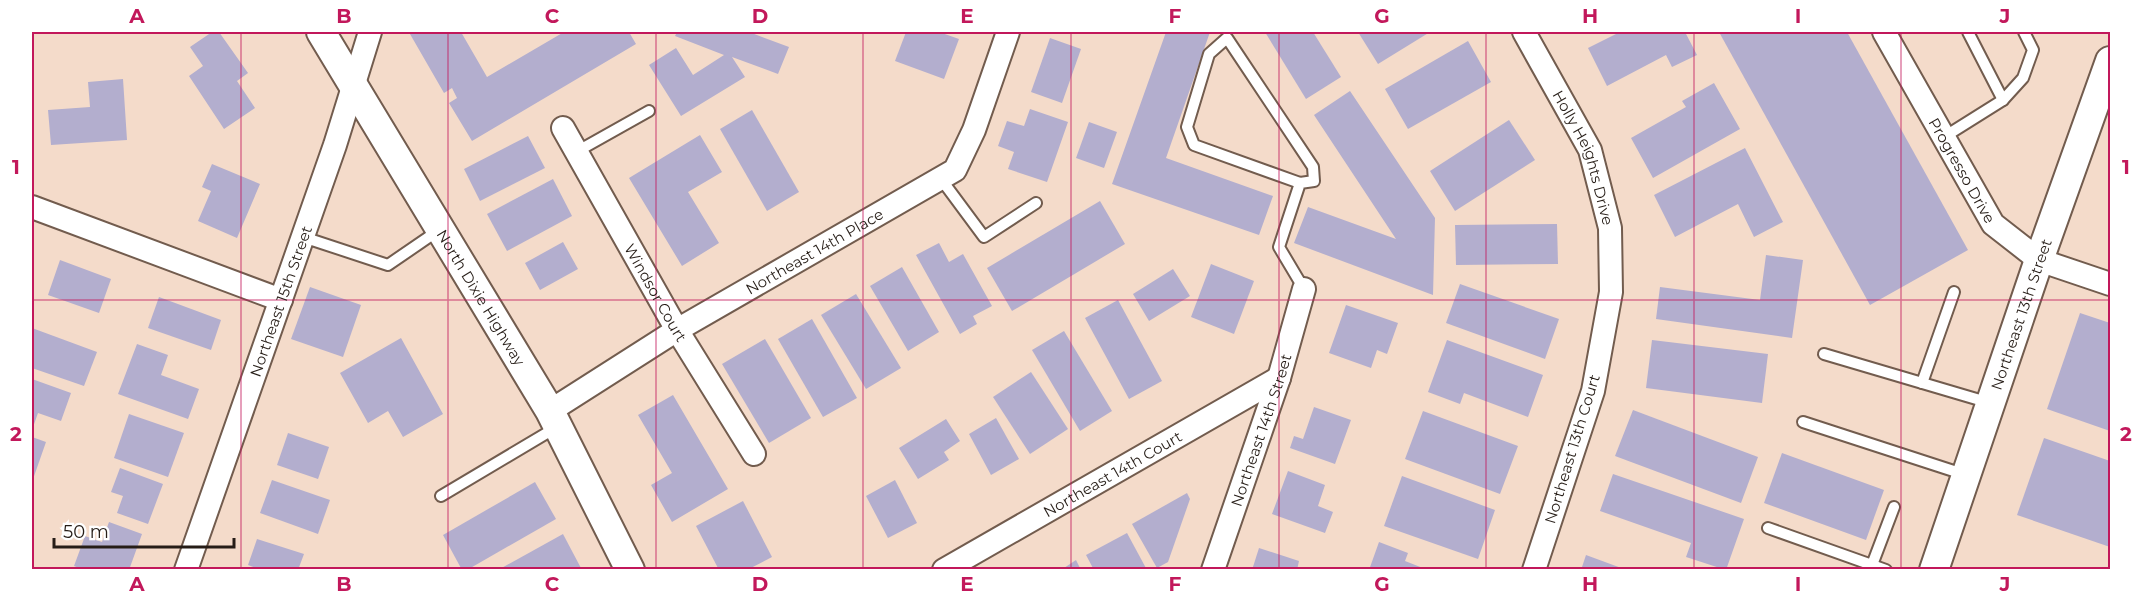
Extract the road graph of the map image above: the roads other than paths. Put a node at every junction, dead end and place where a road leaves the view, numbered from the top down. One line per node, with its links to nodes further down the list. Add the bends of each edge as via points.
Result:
1 (321, 32): 9 (street, North Dixie Highway)
2 (370, 32): 9 (street, Northeast 15th Street)
3 (1008, 32): 15 (street, Northeast 14th Place, via 974,130 955,170)
4 (1524, 32): 24 (street, Holly Heights Drive, via 1590,150 1610,228)
5 (1884, 32): 13 (street, Progresso Drive)
6 (1968, 32): 10 (lane)
7 (2024, 32): 10 (lane, via 2033,50 2024,78)
8 (2110, 61): 21 (street, Northeast 13th Street)
9 (353, 86): 19 (street, North Dixie Highway); 20 (street, Northeast 15th Street)
10 (2003, 100): 13 (lane)
11 (649, 111): 14 (lane)
12 (563, 128): 14 (street, Windsor Court)
13 (1944, 137): 21 (street, Progresso Drive, via 1993,224)
14 (576, 152): 27 (street, Windsor Court)
15 (941, 179): 17 (lane, via 984,237); 27 (street, Northeast 14th Place)
16 (1300, 183): 16 (lane, via 1314,181 1313,167 1227,38 1209,54 1187,127 1194,145); 23 (lane, via 1279,248)
17 (1036, 203)
18 (32, 207): 26 (street)
19 (439, 230): 20 (lane, via 388,266); 32 (street, North Dixie Highway)
20 (303, 237): 26 (street, Northeast 15th Street)
21 (2040, 260): 22 (street, Progresso Drive); 31 (street, Northeast 13th Street)
22 (2110, 284)
23 (1304, 289): 29 (street, Northeast 14th Street)
24 (1611, 292): 45 (street, Northeast 13th Court, via 1593,391)
25 (1954, 292): 30 (lane)
26 (281, 300): 41 (street, Northeast 15th Street)
27 (677, 330): 32 (street, Northeast 14th Place); 34 (street, Windsor Court)
28 (1824, 354): 30 (lane)
29 (1278, 378): 43 (street, Northeast 14th Court); 44 (street, Northeast 14th Street)
30 (1922, 384): 31 (lane)
31 (1990, 404): 35 (street, Northeast 13th Street)
32 (554, 419): 36 (lane); 42 (street, North Dixie Highway)
33 (1803, 422): 35 (lane)
34 (754, 454)
35 (1966, 475): 40 (street, Northeast 13th Street)
36 (441, 496)
37 (1894, 507): 39 (lane)
38 (1768, 528): 39 (lane)
39 (1872, 565): 46 (lane)
40 (1941, 567)
41 (186, 570)
42 (630, 570)
43 (944, 570)
44 (1213, 570)
45 (1534, 570)
46 (1886, 570)

